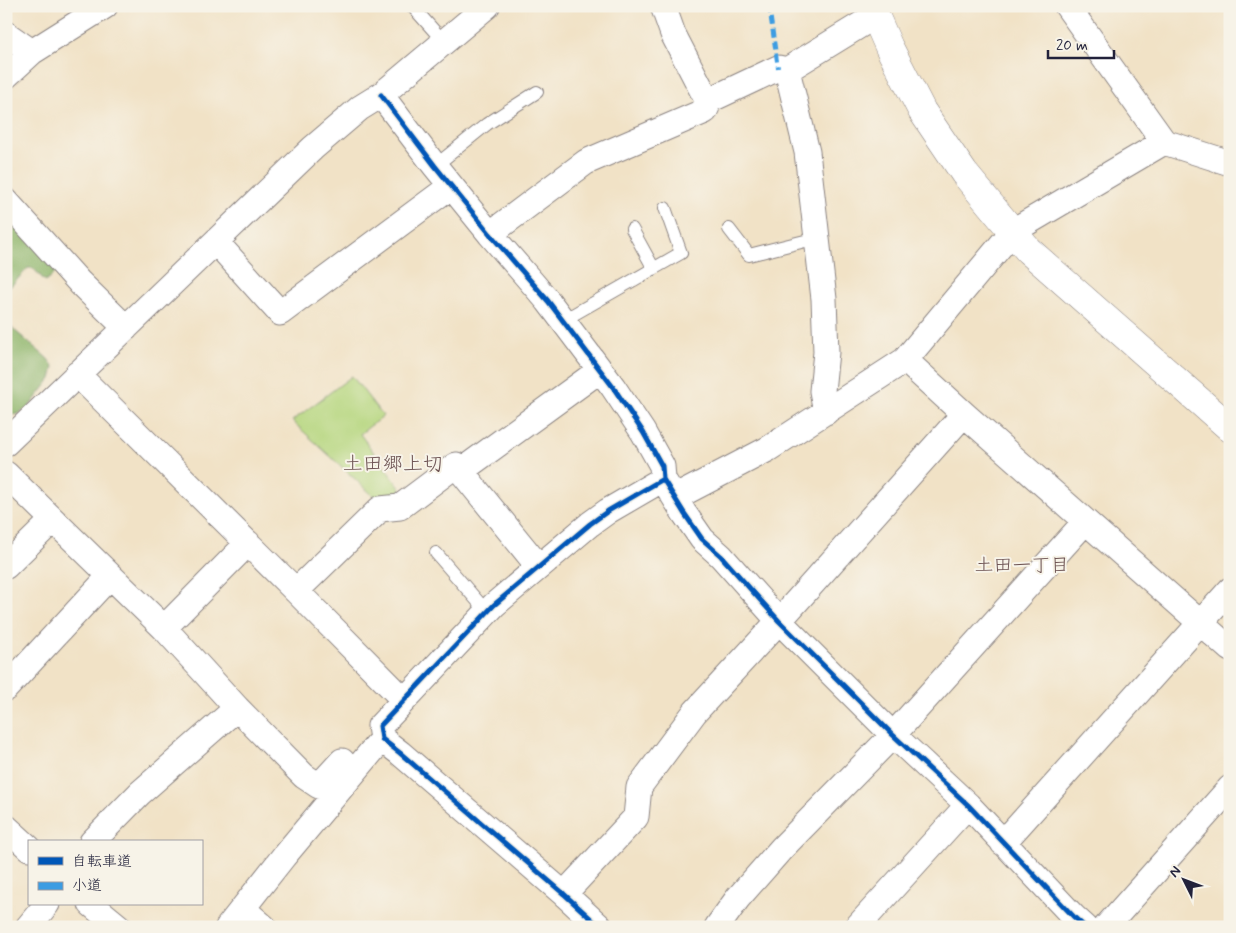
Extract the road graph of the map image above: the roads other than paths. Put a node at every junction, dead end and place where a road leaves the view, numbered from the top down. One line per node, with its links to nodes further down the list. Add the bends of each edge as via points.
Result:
1 (105, 6): 9 (street)
2 (412, 6): 8 (lane)
3 (487, 6): 8 (street)
4 (663, 6): 14 (street, via 673,34)
5 (1067, 6): 15 (street)
6 (873, 11): 10 (street); 23 (street, via 922,111 964,173)
7 (6, 34): 9 (street)
8 (444, 42): 13 (street)
9 (32, 52): 11 (street)
10 (787, 70): 14 (street, via 778,68); 25 (street, via 807,152)
11 (6, 76)
12 (537, 92): 17 (lane, via 488,124)
13 (381, 95): 17 (street); 26 (street, via 360,108 314,148)
14 (710, 100): 24 (street, via 705,112 586,162)
15 (1164, 142): 16 (street); 23 (street)
16 (1230, 163)
17 (436, 166): 18 (street)
18 (451, 186): 24 (street); 26 (street, via 280,313)
19 (6, 201): 29 (street, via 80,283)
20 (665, 208): 27 (lane, via 681,254)
21 (728, 229): 25 (lane, via 749,256)
22 (632, 230): 27 (lane)
23 (1013, 231): 30 (street); 35 (street, via 1028,250)
24 (490, 234): 28 (street)
25 (817, 238): 33 (street, via 824,299 826,352 822,391)
26 (216, 242): 29 (street)
27 (654, 269): 28 (lane)
28 (562, 321): 31 (street)
29 (126, 328): 32 (street)
30 (905, 360): 33 (street); 34 (street)
31 (600, 370): 37 (street); 39 (street, via 643,432 662,466)
32 (77, 374): 36 (street); 42 (street)
33 (826, 412): 39 (street, via 768,449)
34 (964, 414): 41 (street); 50 (street)
35 (1230, 428)
36 (9, 435)
37 (461, 471): 45 (street); 48 (street, via 456,465 400,507 380,509)
38 (6, 474): 40 (street)
39 (669, 488): 45 (street, via 608,511); 50 (street, via 702,539 722,556)
40 (53, 520): 44 (street); 46 (street)
41 (1085, 522): 51 (street); 58 (street)
42 (248, 543): 48 (street); 52 (street)
43 (436, 554): 49 (lane)
44 (6, 566)
45 (540, 567): 49 (street)
46 (110, 576): 52 (street); 54 (street)
47 (1230, 590): 51 (street)
48 (296, 591): 55 (street)
49 (487, 612): 55 (street)
50 (779, 621): 58 (street); 65 (street, via 695,712 639,787 636,816)
51 (1200, 623): 53 (street); 63 (street)
52 (164, 628): 56 (street)
53 (1230, 649)
54 (6, 688)
55 (404, 700): 57 (street)
56 (238, 708): 57 (street, via 304,776 319,786 374,726); 62 (street, via 140,793)
57 (381, 732): 65 (street, via 400,753); 68 (street)
58 (893, 735): 60 (street); 74 (street, via 782,848)
59 (1230, 788): 76 (street)
60 (968, 805): 63 (street); 75 (street)
61 (6, 827): 64 (street)
62 (94, 840)
63 (1003, 843): 69 (street)
64 (28, 847)
65 (564, 894): 73 (street)
66 (45, 906): 70 (street)
67 (93, 906): 71 (street)
68 (236, 918): 72 (street)
69 (1074, 923)
70 (28, 927)
71 (119, 927)
72 (264, 927)
73 (600, 927)
74 (717, 927)
75 (857, 927)
76 (1106, 927)

